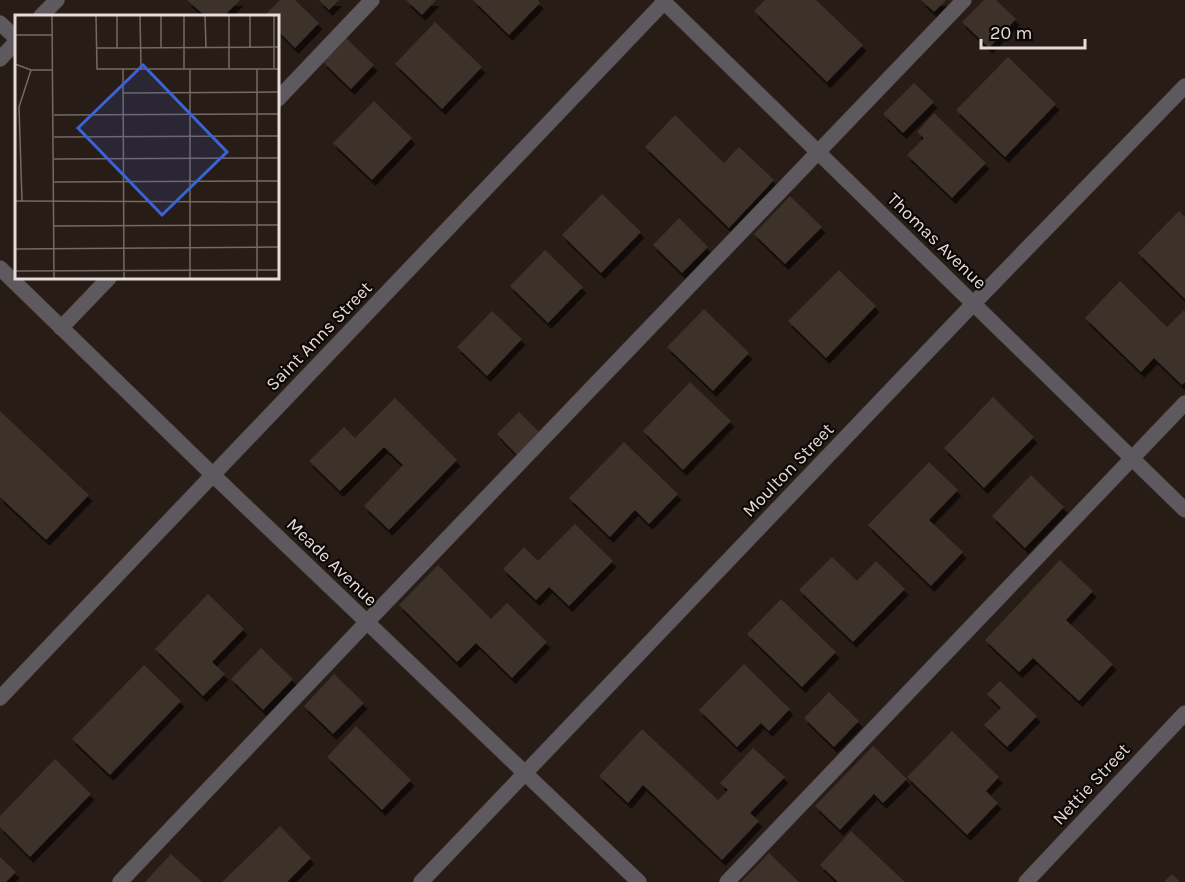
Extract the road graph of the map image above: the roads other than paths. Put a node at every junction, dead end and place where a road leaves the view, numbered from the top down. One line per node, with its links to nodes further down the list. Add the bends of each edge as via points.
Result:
1 (57, 0): 5 (street)
2 (372, 0): 11 (street)
3 (964, 0): 12 (street)
4 (664, 1): 12 (street, Thomas Avenue); 19 (street, Saint Anns Street)
5 (42, 15)
6 (0, 23): 7 (street)
7 (15, 39)
8 (15, 41): 9 (street)
9 (0, 59)
10 (1185, 86): 15 (street, Moulton Street)
11 (279, 98)
12 (818, 152): 15 (street, Thomas Avenue); 21 (street)
13 (0, 268): 16 (street, Meade Avenue)
14 (108, 279): 16 (street)
15 (974, 303): 18 (street, Thomas Avenue); 24 (street, Moulton Street)
16 (61, 328): 19 (street, Meade Avenue)
17 (1185, 403): 18 (street)
18 (1132, 458): 20 (street, Thomas Avenue); 28 (street)
19 (213, 476): 21 (street, Meade Avenue); 22 (street, Saint Anns Street)
20 (1185, 510)
21 (367, 622): 24 (street, Meade Avenue); 25 (street)
22 (0, 698)
23 (1185, 713): 29 (street, Nettie Street)
24 (525, 774): 26 (street, Moulton Street); 27 (street, Meade Avenue)
25 (120, 882)
26 (422, 882)
27 (639, 882)
28 (728, 882)
29 (1026, 882)

